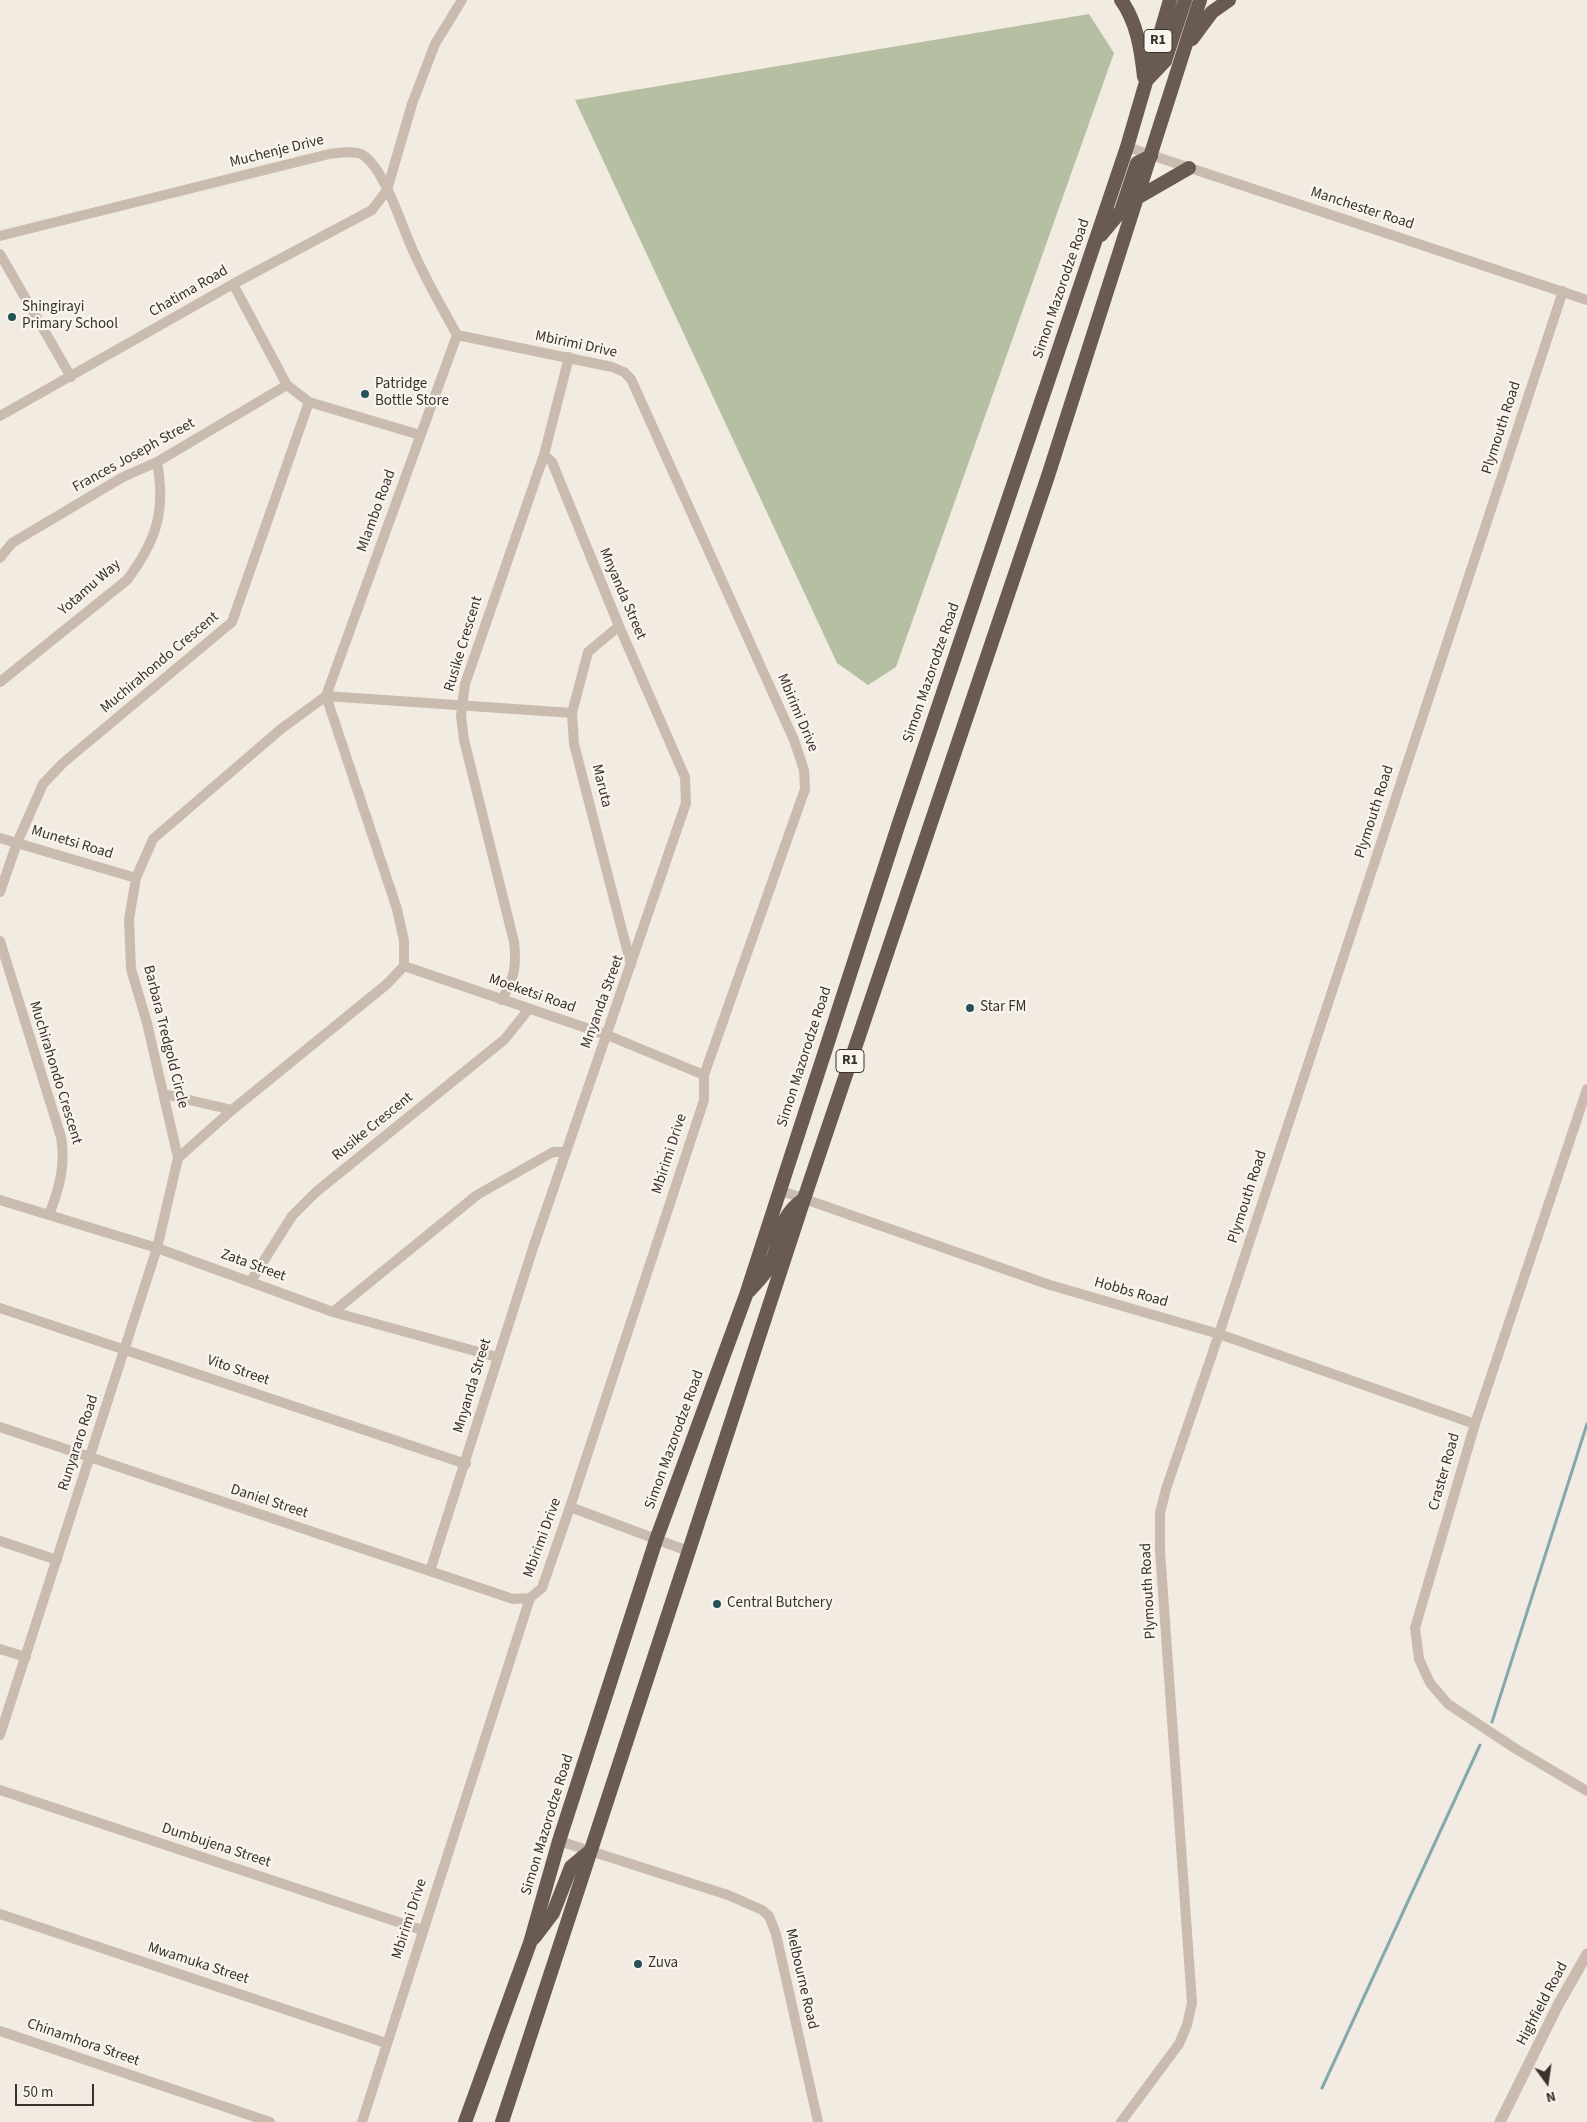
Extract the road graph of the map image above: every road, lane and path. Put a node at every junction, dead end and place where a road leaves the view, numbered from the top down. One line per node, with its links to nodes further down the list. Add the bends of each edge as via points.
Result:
1 (462, 0): 12 (street, via 436,44 420,81)
2 (1121, 0): 8 (highway, via 1141,47)
3 (1170, 0): 8 (highway, Simon Mazorodze Road / R1)
4 (1185, 0): 8 (highway, via 1165,60)
5 (1200, 0): 7 (highway, R1)
6 (1229, 0): 7 (highway, via 1212,12)
7 (1184, 48): 10 (highway, R1)
8 (1145, 83): 9 (highway, Simon Mazorodze Road / R1)
9 (1127, 147): 10 (street, Manchester Road); 15 (highway, Simon Mazorodze Road / R1)
10 (1151, 156): 11 (street, Manchester Road); 13 (highway, R1); 15 (highway, via 1137,163 1121,211)
11 (1189, 168): 13 (highway); 18 (street, Manchester Road)
12 (387, 190): 14 (street, Muchenje Drive, via 362,154 329,154); 17 (street, Chatima Road, via 372,210); 20 (street, Muchenje Drive, via 415,257)
13 (1137, 198): 52 (highway, R1, via 1048,476)
14 (0, 236)
15 (1095, 242): 51 (highway, Simon Mazorodze Road / R1)
16 (0, 254): 22 (street)
17 (233, 284): 22 (street, Chatima Road); 23 (street)
18 (1563, 291): 19 (street, Manchester Road); 60 (street, Plymouth Road)
19 (1587, 300)
20 (457, 335): 21 (street, Mbirimi Drive); 26 (street, Mlambo Road)
21 (569, 357): 27 (street, Rusike Crescent); 45 (street, Mbirimi Drive, via 612,367 631,379 794,740 804,770 805,789)
22 (71, 377): 25 (street, Chatima Road)
23 (288, 385): 24 (street); 28 (street, Frances Joseph Street)
24 (309, 402): 26 (street); 36 (street, Muchirahondo Crescent, via 232,622 63,763 43,784)
25 (0, 416)
26 (420, 436): 32 (street, Mlambo Road)
27 (544, 455): 30 (street, Mnyanda Street, via 552,462); 33 (street, Rusike Crescent, via 465,684)
28 (157, 462): 29 (street, Frances Joseph Street, via 123,477 12,543); 31 (street, Yotamu Way, via 161,487 160,514 142,560 127,580)
29 (0, 558)
30 (619, 626): 34 (street, Maruta, via 588,652); 41 (street, Mnyanda Street, via 685,777 688,792)
31 (0, 682)
32 (326, 696): 33 (street); 37 (street, Barbara Tredgold Circle, via 281,729 153,839); 40 (street, via 397,909 404,941)
33 (462, 706): 34 (street); 42 (street, Rusike Crescent, via 460,715 464,740 514,942 514,979)
34 (572, 713): 41 (street, Maruta, via 574,744)
35 (0, 838): 36 (street, Munetsi Road)
36 (17, 843): 37 (street, Munetsi Road); 38 (street, Muchirahondo Crescent)
37 (136, 878): 47 (street, Barbara Tredgold Circle, via 129,919 131,968)
38 (0, 892)
39 (0, 940): 54 (street, Muchirahondo Crescent, via 61,1137 63,1170)
40 (404, 966): 42 (street, Moeketsi Road); 48 (street, via 387,984)
41 (631, 966): 44 (street, Mnyanda Street)
42 (502, 1000): 43 (street, Moeketsi Road)
43 (528, 1010): 44 (street, Moeketsi Road); 56 (street, Rusike Crescent, via 505,1038 316,1192 292,1216)
44 (606, 1035): 45 (street, Moeketsi Road); 49 (street, Mnyanda Street)
45 (704, 1075): 67 (street, Mbirimi Drive, via 704,1100)
46 (1587, 1089): 63 (street, Craster Road)
47 (164, 1094): 48 (street); 50 (street, Barbara Tredgold Circle)
48 (232, 1110): 50 (street)
49 (566, 1152): 59 (street, via 553,1152 477,1196); 62 (street, Mnyanda Street)
50 (178, 1158): 55 (street, Runyararo Road)
51 (778, 1190): 52 (street, Hobbs Road); 57 (highway, Simon Mazorodze Road / R1)
52 (804, 1199): 57 (highway, via 785,1216 770,1264); 60 (street, Hobbs Road, via 1050,1285); 70 (highway, R1)
53 (0, 1200): 54 (street, Zata Street)
54 (49, 1215): 55 (street, Zata Street)
55 (157, 1248): 56 (street, Zata Street); 61 (street, Runyararo Road)
56 (251, 1281): 59 (street, Zata Street)
57 (746, 1295): 68 (highway, Simon Mazorodze Road / R1)
58 (0, 1308): 61 (street, Vito Street)
59 (333, 1312): 62 (street, Zata Street)
60 (1219, 1334): 63 (street, Hobbs Road); 92 (street, Plymouth Road, via 1160,1513 1192,2003 1179,2044)
61 (125, 1348): 65 (street, Runyararo Road); 66 (street, Vito Street)
62 (497, 1357): 66 (street, Mnyanda Street)
63 (1475, 1424): 78 (street, Craster Road, via 1415,1628 1418,1660 1430,1683 1448,1704)
64 (0, 1427): 65 (street, Daniel Street)
65 (91, 1458): 71 (street, Runyararo Road); 72 (street, Daniel Street)
66 (466, 1464): 72 (street, Mnyanda Street)
67 (570, 1507): 68 (street); 73 (street, Mbirimi Drive, via 542,1588)
68 (656, 1540): 70 (street); 79 (highway, Simon Mazorodze Road / R1)
69 (0, 1541): 71 (street)
70 (688, 1551): 80 (highway, R1)
71 (57, 1560): 75 (street, Runyararo Road)
72 (430, 1571): 73 (street, Daniel Street, via 513,1599)
73 (530, 1598): 82 (street, Mbirimi Drive)
74 (0, 1649): 75 (street)
75 (26, 1657): 76 (street, Runyararo Road)
76 (1, 1729)
77 (0, 1790): 82 (street, Dumbujena Street)
78 (1587, 1791)
79 (559, 1841): 80 (street, Melbourne Road); 83 (highway, Simon Mazorodze Road / R1)
80 (589, 1852): 83 (highway, via 571,1867 553,1913); 90 (highway, R1); 91 (street, Melbourne Road, via 728,1895 769,1916 776,1934)
81 (0, 1914): 86 (street, Mwamuka Street)
82 (422, 1930): 86 (street, Mbirimi Drive)
83 (530, 1943): 89 (highway, Simon Mazorodze Road / R1)
84 (1587, 1954): 93 (street, Highfield Road)
85 (0, 2031): 87 (street, Chinamhora Street)
86 (386, 2042): 88 (street, Mbirimi Drive)
87 (270, 2122)
88 (362, 2122)
89 (465, 2122)
90 (502, 2122)
91 (818, 2122)
92 (1121, 2122)
93 (1500, 2122)

